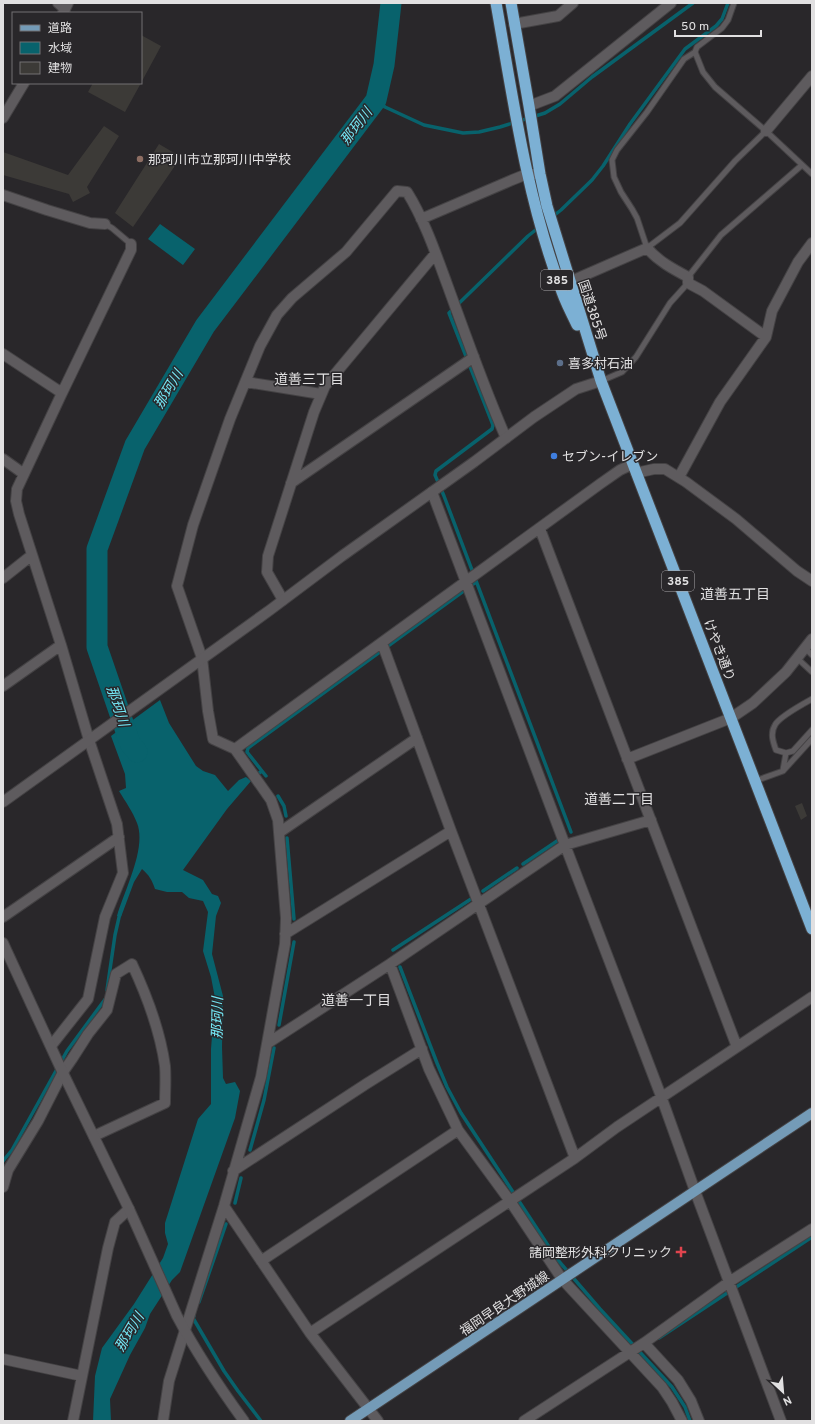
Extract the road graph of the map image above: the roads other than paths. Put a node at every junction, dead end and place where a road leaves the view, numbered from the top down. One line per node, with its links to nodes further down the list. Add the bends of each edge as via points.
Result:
1 (496, 3): 14 (highway, 国道385号 / 385)
2 (511, 3): 6 (highway, 国道385号 / 385)
3 (573, 3): 6 (street, via 558,16)
4 (734, 3): 7 (lane, via 722,28)
5 (665, 5): 10 (street, via 556,96)
6 (514, 24): 10 (highway, 国道385号 / 385)
7 (695, 52): 12 (lane, via 703,72 715,87); 22 (lane, via 684,59 612,160 614,177 637,218)
8 (812, 76): 12 (street)
9 (23, 84): 11 (street)
10 (529, 106): 15 (highway, 国道385号 / 385)
11 (3, 118)
12 (766, 131): 13 (lane); 22 (lane, via 735,161 680,223)
13 (802, 165): 16 (lane); 24 (lane, via 721,235)
14 (527, 174): 15 (street); 18 (street); 29 (highway, 国道385号 / 385, via 560,287)
15 (540, 174): 25 (highway, 国道385号 / 385)
16 (812, 174)
17 (3, 195): 19 (street, via 90,223)
18 (422, 219): 23 (street); 30 (street, via 407,192 397,191 346,252 292,298 277,315 260,346)
19 (104, 224): 21 (lane)
20 (812, 243): 26 (street, via 798,262 772,311)
21 (131, 244): 31 (street, via 131,250)
22 (647, 248): 24 (street); 25 (street)
23 (436, 254): 28 (street); 32 (street)
24 (688, 280): 26 (street); 29 (lane, via 670,303 636,357 622,372)
25 (569, 282): 29 (highway, 国道385号 / 385)
26 (766, 337): 37 (street, via 720,402)
27 (3, 354): 31 (street)
28 (474, 357): 33 (street); 38 (street)
29 (601, 381): 33 (street, via 576,389); 35 (highway, けやき通り / 385)
30 (246, 382): 32 (street); 50 (street, via 225,431 195,518 177,586)
31 (62, 393): 36 (street)
32 (321, 394): 38 (street)
33 (506, 438): 39 (street)
34 (3, 459): 36 (street)
35 (635, 468): 37 (street, via 665,469); 40 (street, via 620,470); 54 (highway, けやき通り / 385)
36 (24, 474): 41 (street, via 17,490 16,501)
37 (679, 477): 44 (street, via 736,519)
38 (291, 483): 45 (street, via 268,556 267,572)
39 (432, 492): 43 (street); 45 (street)
40 (540, 529): 43 (street); 63 (street)
41 (32, 556): 42 (street); 47 (street)
42 (3, 578)
43 (466, 581): 46 (street); 71 (street)
44 (812, 581)
45 (283, 600): 50 (street)
46 (382, 642): 57 (street); 60 (street)
47 (61, 645): 52 (street); 56 (street)
48 (810, 647): 49 (street)
49 (797, 658): 51 (lane); 54 (street, via 753,703)
50 (199, 660): 56 (street); 60 (street, via 213,739)
51 (812, 672)
52 (3, 686)
53 (812, 699): 62 (lane, via 798,706 775,724 772,740 776,750)
54 (731, 718): 63 (street); 65 (highway, けやき通り / 385)
55 (812, 730): 61 (lane)
56 (92, 738): 66 (street); 70 (street)
57 (417, 738): 68 (street); 69 (street)
58 (812, 739): 59 (lane)
59 (807, 744): 61 (lane); 64 (lane)
60 (235, 748): 69 (street, via 271,800)
61 (793, 751): 62 (lane)
62 (786, 753): 64 (lane)
63 (628, 759): 67 (street)
64 (783, 771): 65 (lane)
65 (755, 781): 74 (highway, けやき通り / 385)
66 (3, 802)
67 (651, 820): 71 (street); 81 (street)
68 (451, 831): 72 (street); 75 (street)
69 (280, 832): 75 (street)
70 (119, 837): 73 (street); 80 (street, via 123,873 105,917 88,999)
71 (565, 845): 72 (street); 84 (street)
72 (479, 904): 77 (street); 88 (street)
73 (3, 917)
74 (812, 929)
75 (285, 934): 79 (street)
76 (3, 943): 80 (street)
77 (390, 964): 79 (street); 82 (street)
78 (812, 997): 81 (street)
79 (268, 1043): 89 (street, via 261,1077)
80 (51, 1046): 83 (street)
81 (737, 1047): 84 (street)
82 (422, 1049): 86 (street); 89 (street)
83 (62, 1072): 87 (street); 87 (street, via 108,1010 116,974 132,964 155,1021 165,1067 165,1103); 90 (street, via 38,1121 8,1170)
84 (661, 1096): 88 (street); 91 (street)
85 (812, 1113): 91 (main road, 福岡早良大野城線)
86 (458, 1130): 92 (street); 96 (street)
87 (94, 1136): 94 (street)
88 (576, 1158): 92 (street)
89 (233, 1171): 93 (street)
90 (3, 1187)
91 (695, 1191): 97 (main road, 福岡早良大野城線); 98 (street)
92 (510, 1201): 97 (street); 100 (street)
93 (224, 1206): 96 (street); 99 (street)
94 (129, 1209): 99 (street); 104 (street, via 115,1222)
95 (811, 1232): 98 (street)
96 (261, 1261): 100 (street)
97 (562, 1279): 102 (street); 105 (main road, 福岡早良大野城線)
98 (729, 1282): 101 (street); 115 (street)
99 (185, 1330): 108 (street, via 169,1381); 109 (street)
100 (310, 1333): 105 (street)
101 (644, 1343): 102 (street); 114 (street, via 678,1380)
102 (630, 1352): 106 (street, via 662,1387); 112 (street)
103 (3, 1359): 104 (street)
104 (82, 1376): 107 (street)
105 (368, 1409): 110 (main road, 福岡早良大野城線); 111 (street)
106 (680, 1418): 113 (street)
107 (73, 1421)
108 (163, 1421)
109 (244, 1421)
110 (350, 1421)
111 (378, 1421)
112 (524, 1421)
113 (670, 1421)
114 (699, 1421)
115 (781, 1421)

